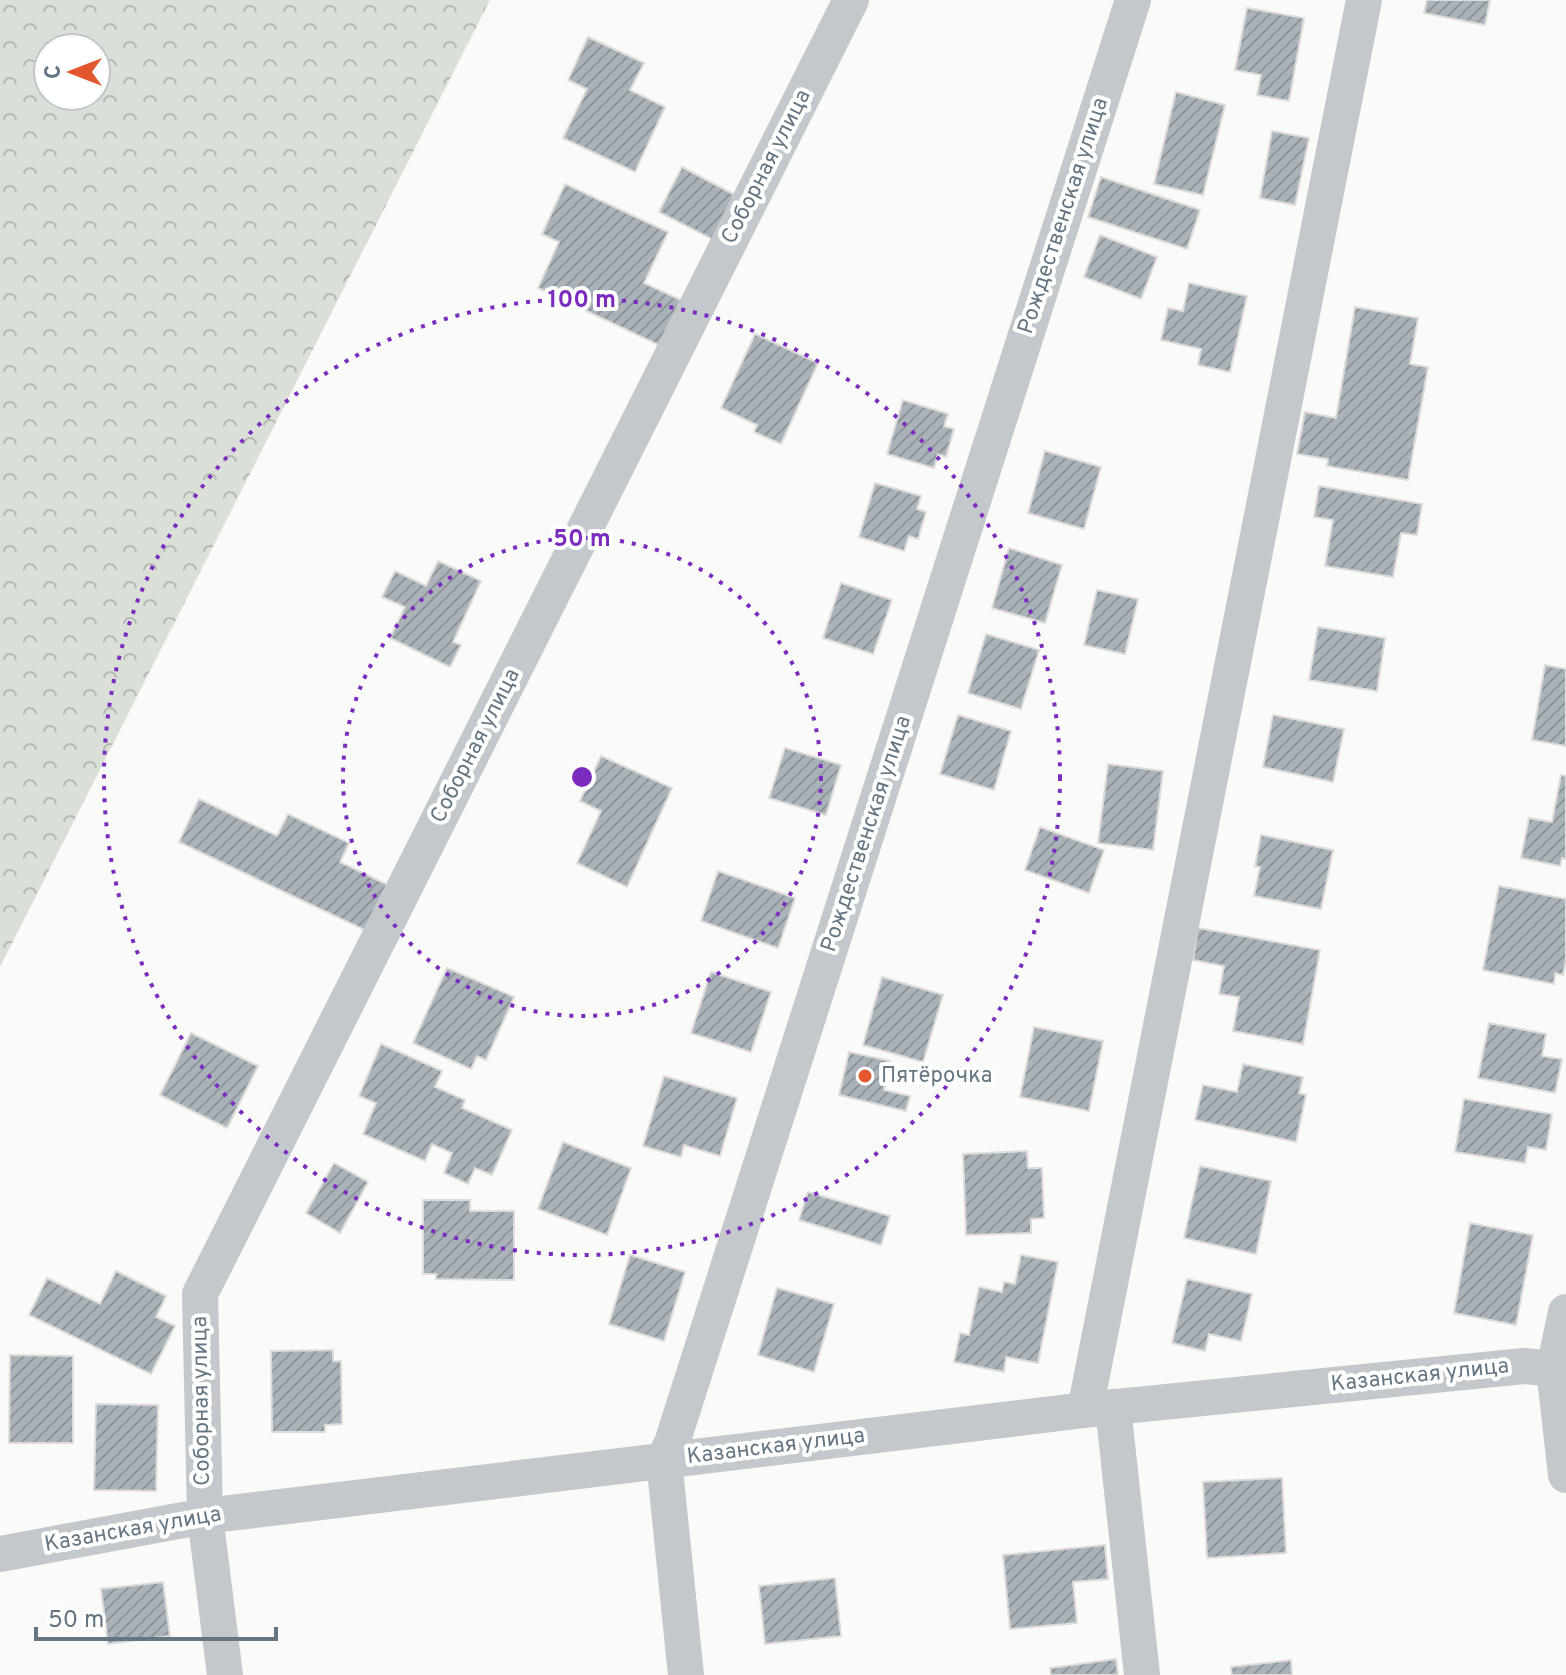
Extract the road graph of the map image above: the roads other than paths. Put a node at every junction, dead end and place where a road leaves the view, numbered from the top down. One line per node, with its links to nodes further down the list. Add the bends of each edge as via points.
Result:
1 (851, 0): 9 (street, Соборная улица, via 200,1294)
2 (1133, 0): 7 (street, Рождественская улица)
3 (1364, 0): 6 (street)
4 (1566, 1312): 5 (street)
5 (1554, 1369): 6 (street, Казанская улица, via 1524,1366); 8 (street)
6 (1099, 1409): 7 (street, Казанская улица); 13 (street)
7 (664, 1460): 9 (street, Казанская улица); 12 (street, Рождественская улица)
8 (1566, 1475)
9 (205, 1516): 10 (street, Казанская улица); 11 (street, Соборная улица)
10 (0, 1554)
11 (225, 1675)
12 (686, 1675)
13 (1142, 1675)

